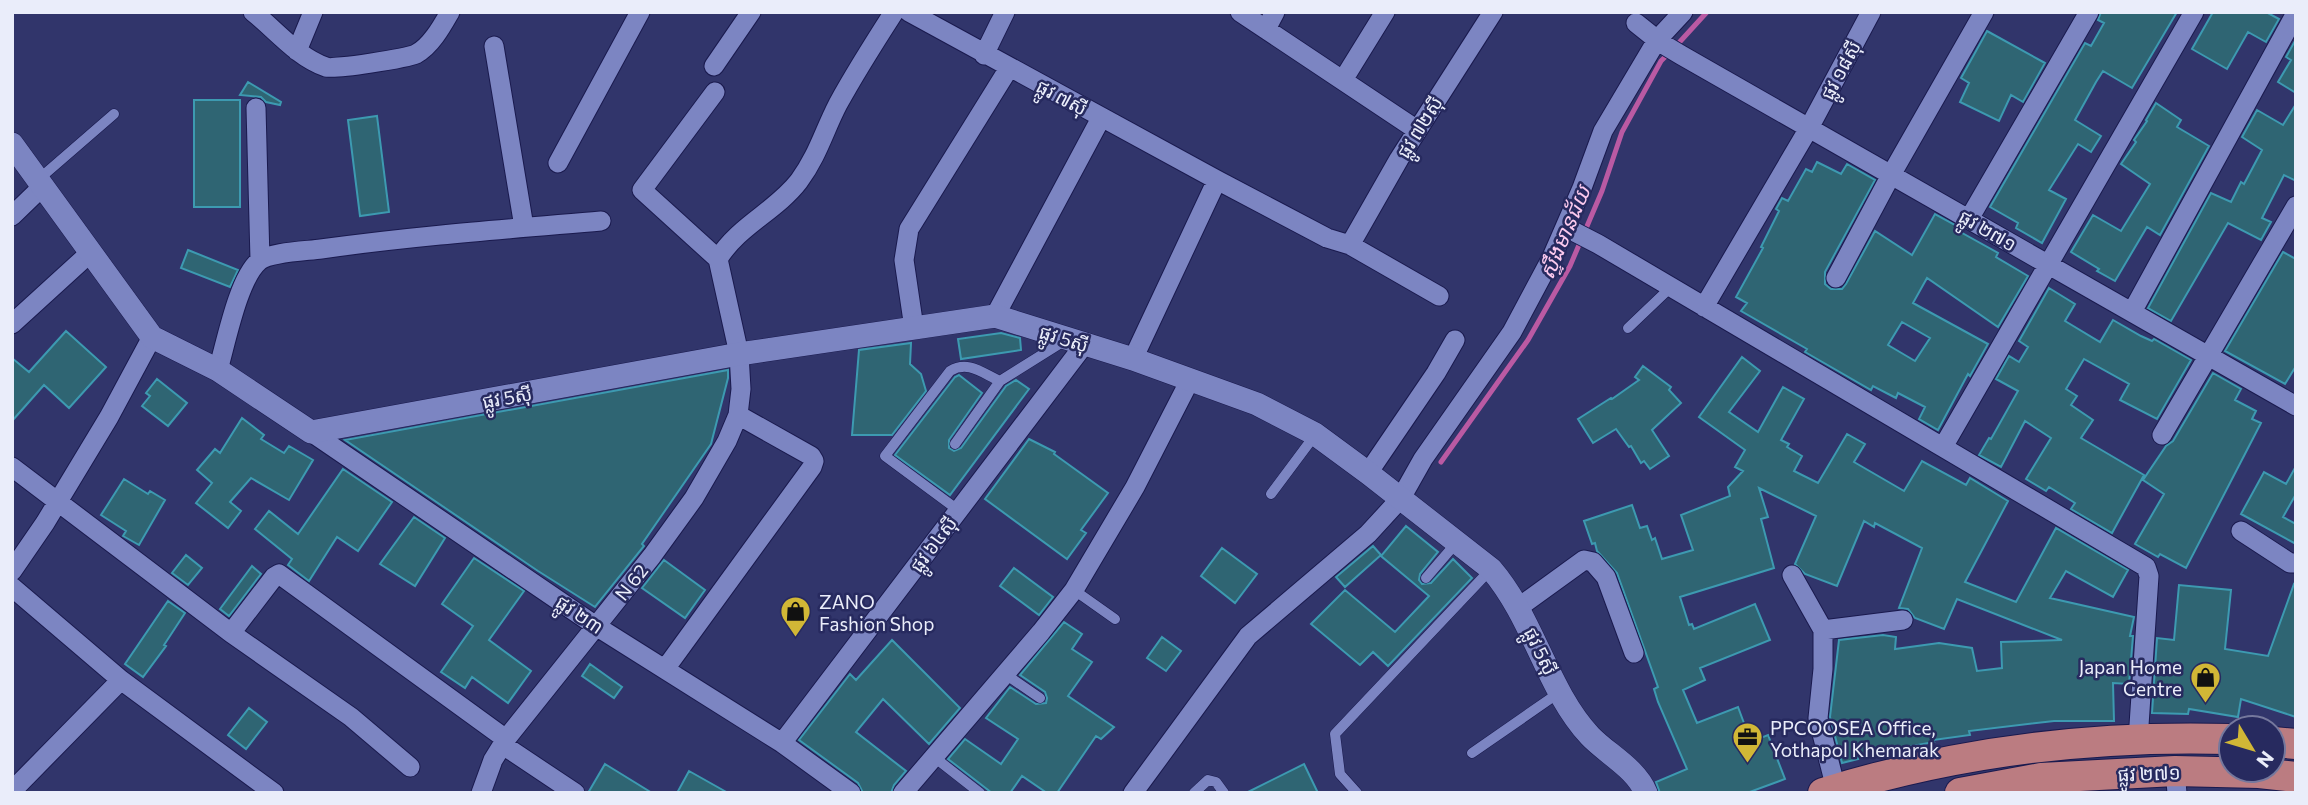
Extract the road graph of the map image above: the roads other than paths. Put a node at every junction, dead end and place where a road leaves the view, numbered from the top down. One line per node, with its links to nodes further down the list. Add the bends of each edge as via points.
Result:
1 (253, 12): 21 (street)
2 (313, 12): 21 (street)
3 (450, 12): 21 (street, via 438,32 416,53 344,68 327,67)
4 (640, 12): 33 (street)
5 (751, 12): 23 (street)
6 (1005, 12): 22 (street)
7 (1240, 12): 17 (street)
8 (1385, 12): 25 (street)
9 (1493, 12): 31 (street, ផ្លូវ ៧២ស៊ី)
10 (1683, 12): 19 (street)
11 (1871, 12): 30 (street, ផ្លូវ ១៨ស៊ី)
12 (1983, 12): 34 (street)
13 (2090, 12): 39 (street)
14 (2194, 12): 47 (street)
15 (907, 13): 22 (street, ផ្លូវ ៧ស៊ី); 45 (street, via 864,59 817,154 797,183 725,248)
16 (2296, 13): 52 (street)
17 (1270, 20): 25 (street)
18 (1636, 23): 19 (street, ផ្លូវ ២៧១)
19 (1659, 42): 30 (street, ផ្លូវ ២៧១); 42 (street, via 1603,131 1582,188)
20 (494, 46): 41 (street)
21 (298, 51)
22 (984, 55): 24 (street, ផ្លូវ ៧ស៊ី)
23 (714, 66)
24 (1009, 68): 29 (street, ផ្លូវ ៧ស៊ី); 55 (street, via 909,229 904,260)
25 (1343, 80): 31 (street)
26 (715, 92): 45 (street, via 642,190)
27 (256, 108): 46 (street)
28 (114, 114): 36 (lane)
29 (1101, 118): 35 (street, ផ្លូវ ៧ស៊ី); 53 (street)
30 (1809, 128): 34 (street, ផ្លូវ ២៧១); 51 (street, ផ្លូវ ១៨ស៊ី)
31 (1417, 130): 43 (street, ផ្លូវ ៧២ស៊ី)
32 (12, 144): 36 (street)
33 (558, 163)
34 (1891, 175): 39 (street, ផ្លូវ ២៧១); 48 (street)
35 (1217, 180): 43 (street, ផ្លូវ ៧ស៊ី, via 1327,238); 62 (street)
36 (41, 183): 38 (street); 44 (street)
37 (2296, 206): 61 (street)
38 (12, 216)
39 (1969, 219): 47 (street, ផ្លូវ ២៧១)
40 (601, 221): 41 (street)
41 (524, 227): 46 (street, via 418,236)
42 (1577, 233): 49 (street); 76 (street)
43 (1350, 245): 50 (street, ផ្លូវ ៧ស៊ី)
44 (91, 252): 54 (street); 57 (street)
45 (719, 259): 60 (street, N 62)
46 (260, 260): 63 (street, via 234,309)
47 (2049, 265): 52 (street, ផ្លូវ ២៧១); 72 (street)
48 (1836, 278)
49 (1671, 287): 51 (street); 56 (lane)
50 (1439, 296)
51 (1704, 307): 72 (street)
52 (2132, 312): 61 (street, ផ្លូវ ២៧១)
53 (995, 316): 55 (street, ផ្លូវ 5ស៊ី); 59 (street, ផ្លូវ 5ស៊ី)
54 (12, 324)
55 (914, 328): 60 (street, ផ្លូវ 5ស៊ី)
56 (1628, 328)
57 (152, 337): 63 (street); 77 (street)
58 (1455, 340): 74 (street)
59 (1075, 342): 62 (street, ផ្លូវ 5ស៊ី); 65 (lane); 78 (street, ផ្លូវ ៦៤ស៊ី)
60 (739, 354): 67 (street, N 62); 68 (street, ផ្លូវ 5ស៊ី)
61 (2209, 356): 66 (street, ផ្លូវ ២៧១); 70 (street)
62 (1133, 359): 64 (street, ផ្លូវ 5ស៊ី)
63 (218, 370): 68 (street)
64 (1190, 380): 69 (street, ផ្លូវ 5ស៊ី, via 1257,404); 87 (street, via 1135,487)
65 (1000, 381): 71 (lane); 78 (lane, via 967,366 950,371 885,456)
66 (2295, 403)
67 (738, 415): 91 (street, N 62, via 694,498); 95 (street, via 814,461)
68 (311, 432): 91 (street, ផ្លូវ ២៣)
69 (1315, 434): 74 (street, ផ្លូវ 5ស៊ី); 75 (lane)
70 (2162, 435)
71 (955, 444)
72 (1942, 447): 101 (street, via 2146,567)
73 (12, 467): 77 (street)
74 (1368, 473): 76 (street, ផ្លូវ 5ស៊ី)
75 (1271, 494)
76 (1401, 498): 80 (street, ផ្លូវ 5ស៊ី); 117 (street, via 1368,534 1248,636)
77 (56, 502): 83 (street); 93 (street)
78 (958, 510): 103 (street, ផ្លូវ ៦៤ស៊ី)
79 (2241, 531): 81 (street)
80 (1457, 542): 82 (street, ផ្លូវ 5ស៊ី); 85 (lane)
81 (2296, 563)
82 (1492, 569): 88 (street, ផ្លូវ 5ស៊ី); 120 (lane, via 1335,734 1340,774)
83 (12, 571)
84 (1792, 575): 92 (street)
85 (1426, 578)
86 (12, 587): 97 (street)
87 (1074, 590): 89 (lane); 96 (street)
88 (1519, 607): 94 (street, via 1584,560 1593,562 1606,577); 98 (street, ផ្លូវ 5ស៊ី)
89 (1115, 618)
90 (1903, 620): 92 (street)
91 (596, 626): 95 (street, ផ្លូវ ២៣); 102 (street, N 62)
92 (1823, 630): 112 (street, via 1818,718)
93 (231, 632): 102 (street, via 279,574); 106 (street, via 351,717)
94 (1634, 653)
95 (665, 669): 103 (street, ផ្លូវ ២៣)
96 (1004, 674): 99 (lane); 105 (street)
97 (121, 680): 109 (street); 111 (street)
98 (1561, 692): 104 (lane); 121 (street, ផ្លូវ 5ស៊ី, via 1589,735)
99 (1040, 698)
100 (2217, 739): 101 (main road, ផ្លូវ ២៧១)
101 (2138, 740): 112 (main road, ផ្លូវ ២៧១, via 2035,747 1951,761)
102 (504, 742): 113 (street, N 62); 114 (street)
103 (782, 743): 110 (street, ផ្លូវ ២៣)
104 (1472, 753)
105 (934, 757): 115 (street); 116 (lane)
106 (410, 767)
107 (2296, 777): 108 (main road, ផ្លូវ ២៧១, via 2259,773)
108 (2176, 782): 122 (main road, ផ្លូវ ២៧១, via 2041,778)
109 (262, 789)
110 (838, 789)
111 (12, 791)
112 (1830, 791)
113 (481, 793)
114 (575, 793)
115 (903, 793)
116 (980, 793)
117 (1133, 793)
118 (1194, 793): 119 (lane, via 1208,780)
119 (1224, 793)
120 (1357, 793)
121 (1646, 793)
122 (1960, 793)

